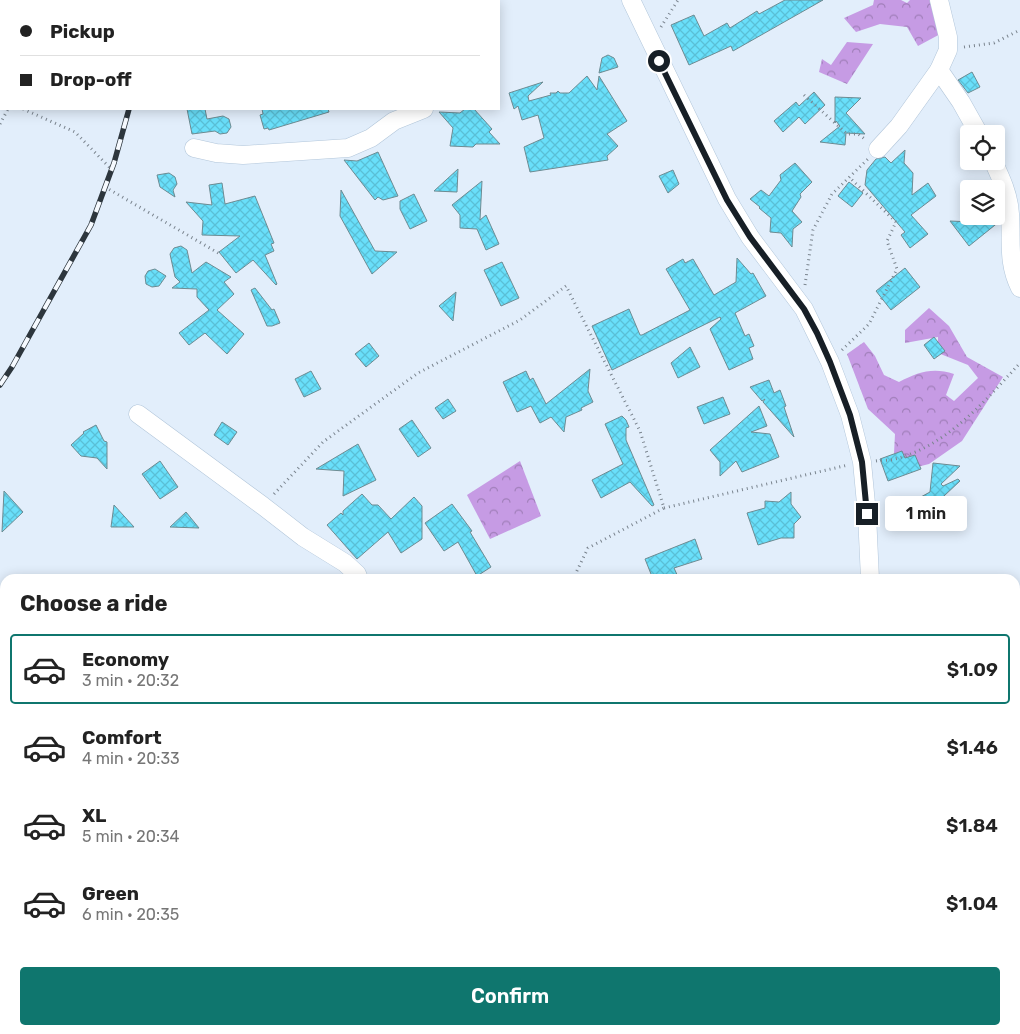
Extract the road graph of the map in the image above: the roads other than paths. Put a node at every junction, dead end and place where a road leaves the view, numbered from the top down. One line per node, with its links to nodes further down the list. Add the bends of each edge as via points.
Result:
1 (631, 0): 12 (street, via 727,200 750,237 804,309 830,362 850,415 862,462)
2 (939, 0): 3 (street, via 948,36 948,50)
3 (939, 70): 5 (street); 7 (street, via 899,126)
4 (422, 110): 6 (street, via 394,121 371,138 348,148 243,155)
5 (974, 125)
6 (194, 148)
7 (878, 149)
8 (997, 170): 9 (street, via 1005,187 1010,212 1010,259)
9 (1020, 288)
10 (138, 414): 11 (street)
11 (357, 574)
12 (870, 574)

